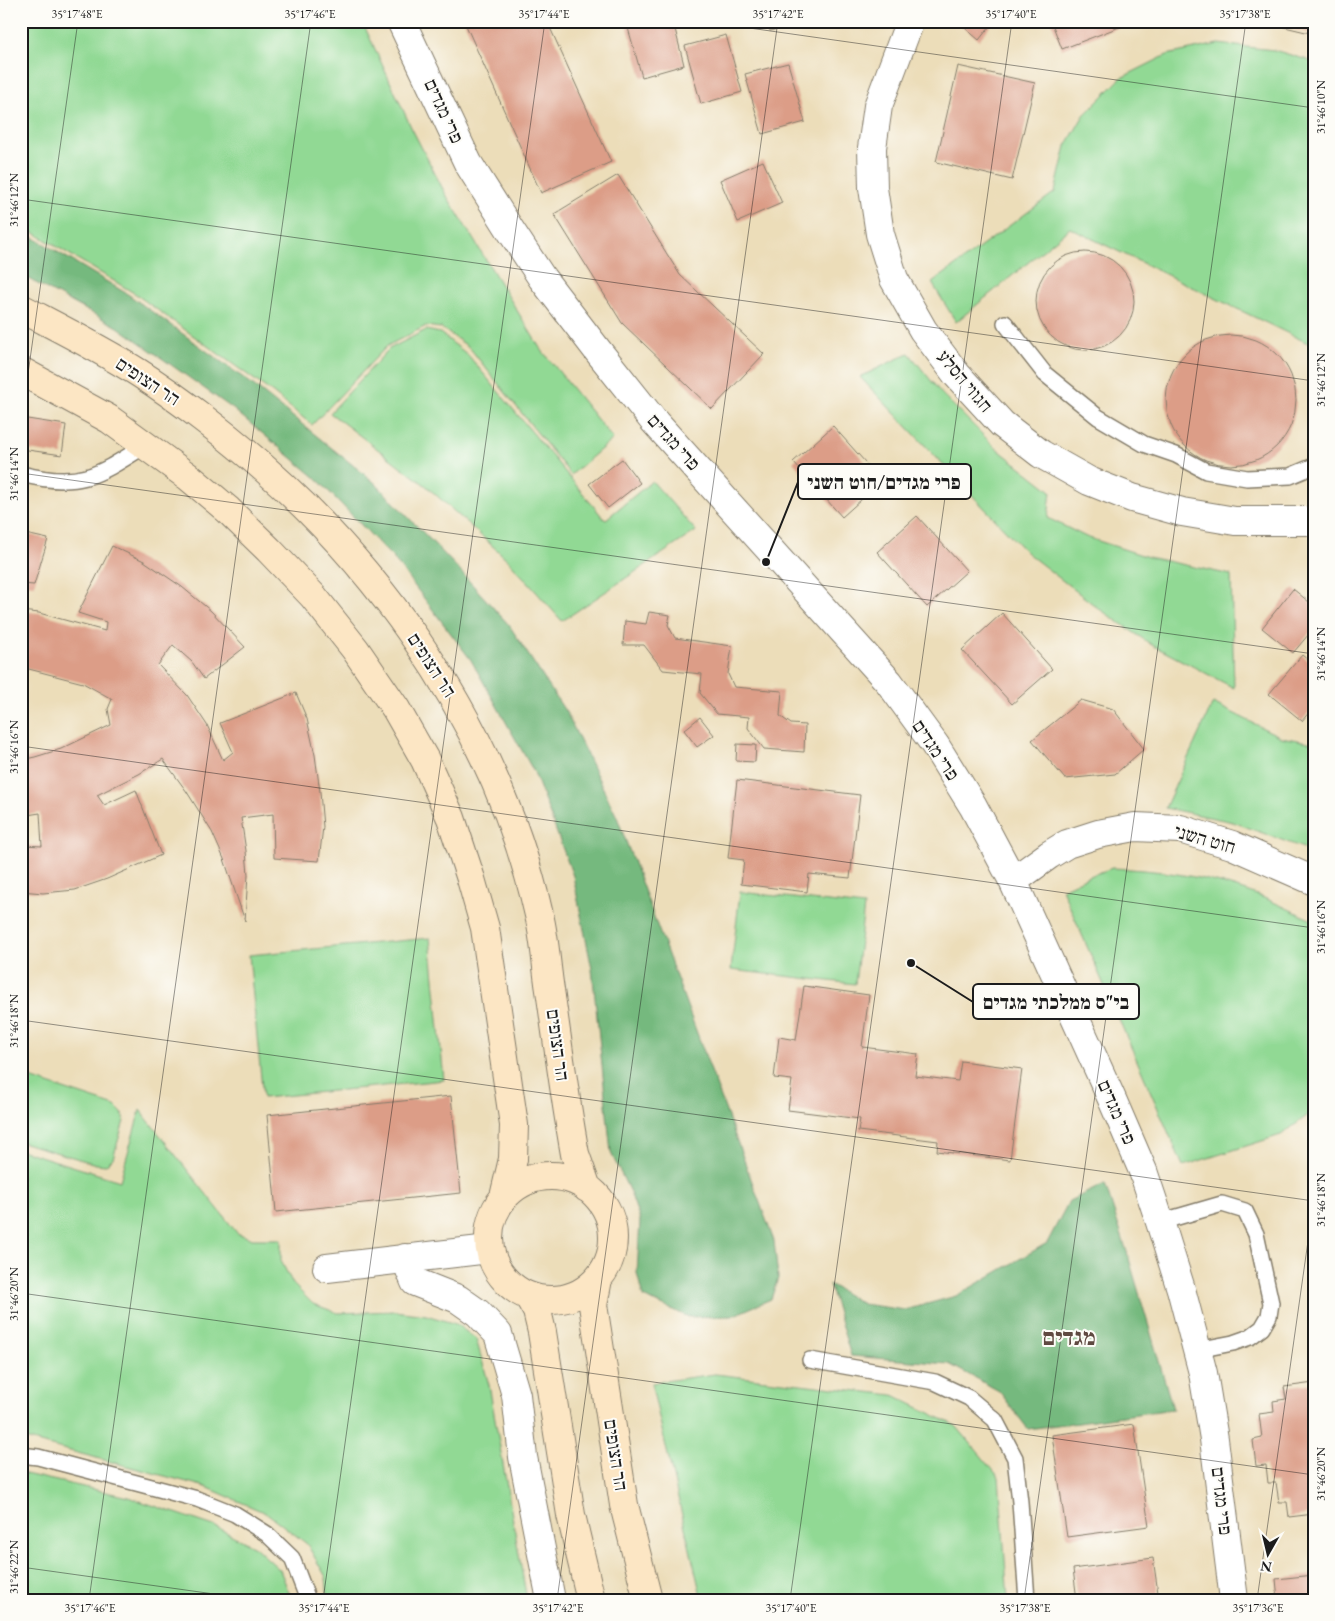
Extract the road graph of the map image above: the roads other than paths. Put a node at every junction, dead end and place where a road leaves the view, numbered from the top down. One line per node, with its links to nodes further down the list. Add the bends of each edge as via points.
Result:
1 (401, 21): 10 (street, פרי מגדים, via 468,163 542,278 653,420 889,682 974,806)
2 (910, 21): 9 (street, חגווי הסלע, via 878,106 872,148 873,188 880,234 894,279 923,330 957,375 1002,424 1041,454 1089,481 1132,498 1235,522)
3 (21, 308): 12 (main road, הר הצופים, via 140,373 265,469 355,560 400,616 443,680 475,736 503,798 525,863 540,917 575,1154)
4 (1005, 323): 7 (lane, via 1045,374 1098,417 1144,444 1176,455 1206,471 1247,478 1290,476)
5 (21, 371): 6 (main road, via 109,420)
6 (146, 445): 8 (lane, via 93,476 69,481); 13 (main road, via 228,510 312,596 355,649 396,709 425,760 451,818 485,928 514,1125 514,1159)
7 (1314, 466)
8 (21, 474)
9 (1314, 521)
10 (1012, 881): 11 (street, חוט השני, via 1067,844 1135,827 1180,829 1232,845); 14 (street, פרי מגדים, via 1139,1163)
11 (1314, 881)
12 (587, 1188): 13 (main road, via 568,1178 542,1176 521,1183); 18 (main road, via 602,1203 611,1223 613,1239 609,1260)
13 (504, 1196): 15 (main road, via 489,1227)
14 (1160, 1222): 20 (street, פרי מגדים); 20 (lane, via 1222,1204 1244,1211 1256,1234 1271,1303 1269,1316 1262,1328 1250,1337)
15 (489, 1249): 16 (street); 19 (main road, via 497,1269 511,1286)
16 (405, 1258): 17 (street); 24 (street, via 415,1282 458,1299 478,1313 498,1334 516,1395 523,1457)
17 (328, 1268)
18 (598, 1279): 19 (main road, via 581,1292 560,1300); 26 (main road, הר הצופים, via 593,1305 624,1505)
19 (530, 1296): 25 (main road, via 542,1332 571,1515)
20 (1197, 1350): 28 (street, פרי מגדים, via 1214,1439)
21 (810, 1360): 27 (lane, via 935,1382 969,1398 995,1420 1015,1458)
22 (21, 1454): 23 (lane, via 197,1499 235,1514 266,1534 292,1558)
23 (308, 1600)
24 (550, 1600)
25 (591, 1600)
26 (648, 1600)
27 (1027, 1600)
28 (1234, 1600)

